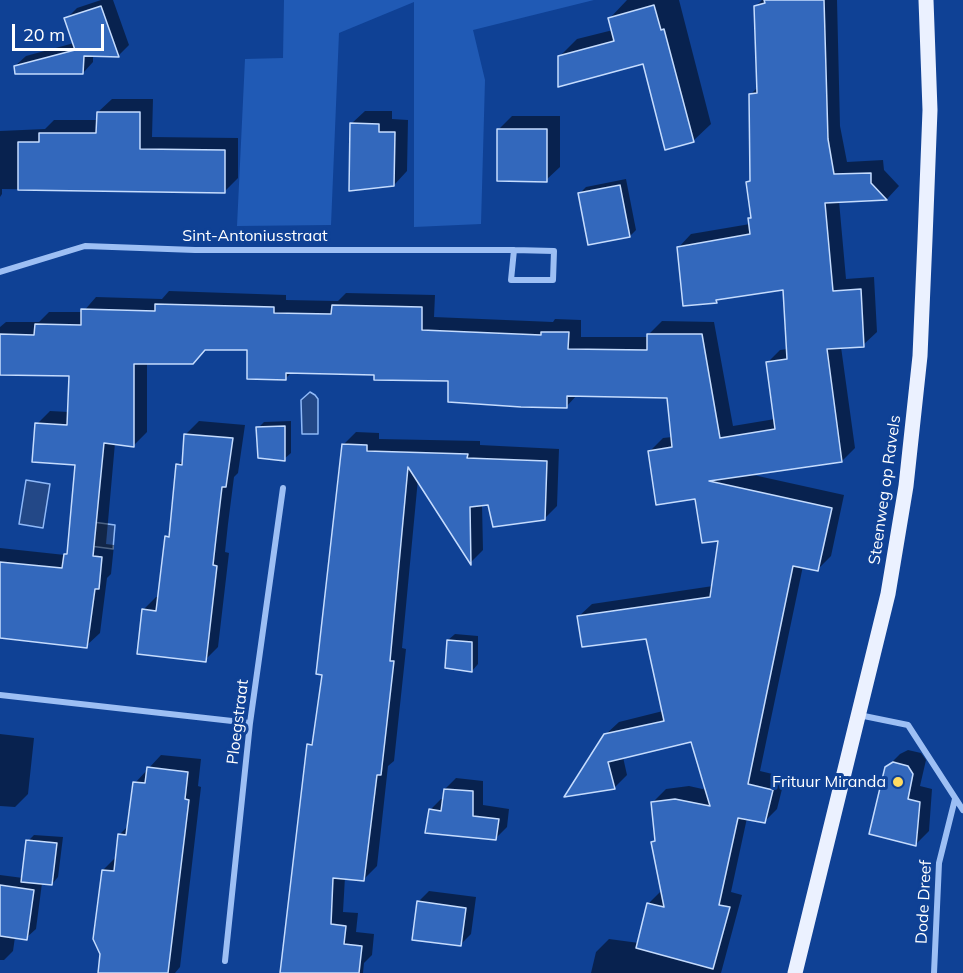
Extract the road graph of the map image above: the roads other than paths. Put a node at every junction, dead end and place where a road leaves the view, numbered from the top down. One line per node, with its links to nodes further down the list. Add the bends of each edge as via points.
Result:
1 (926, 0): 6 (main road, Steenweg op Ravels, via 930,110 920,356 906,486 888,594)
2 (514, 250): 2 (street, Sint-Antoniusstraat, via 554,251 553,280 512,280); 3 (street, Sint-Antoniusstraat, via 85,246)
3 (0, 272)
4 (283, 488): 7 (street, Ploegstraat)
5 (0, 695): 7 (street)
6 (859, 715): 8 (street, via 908,725); 11 (main road, Steenweg op Ravels)
7 (250, 723): 10 (street, Ploegstraat)
8 (956, 799): 9 (street); 12 (street, Dode Dreef, via 939,863)
9 (963, 810)
10 (225, 961)
11 (795, 973)
12 (934, 973)

